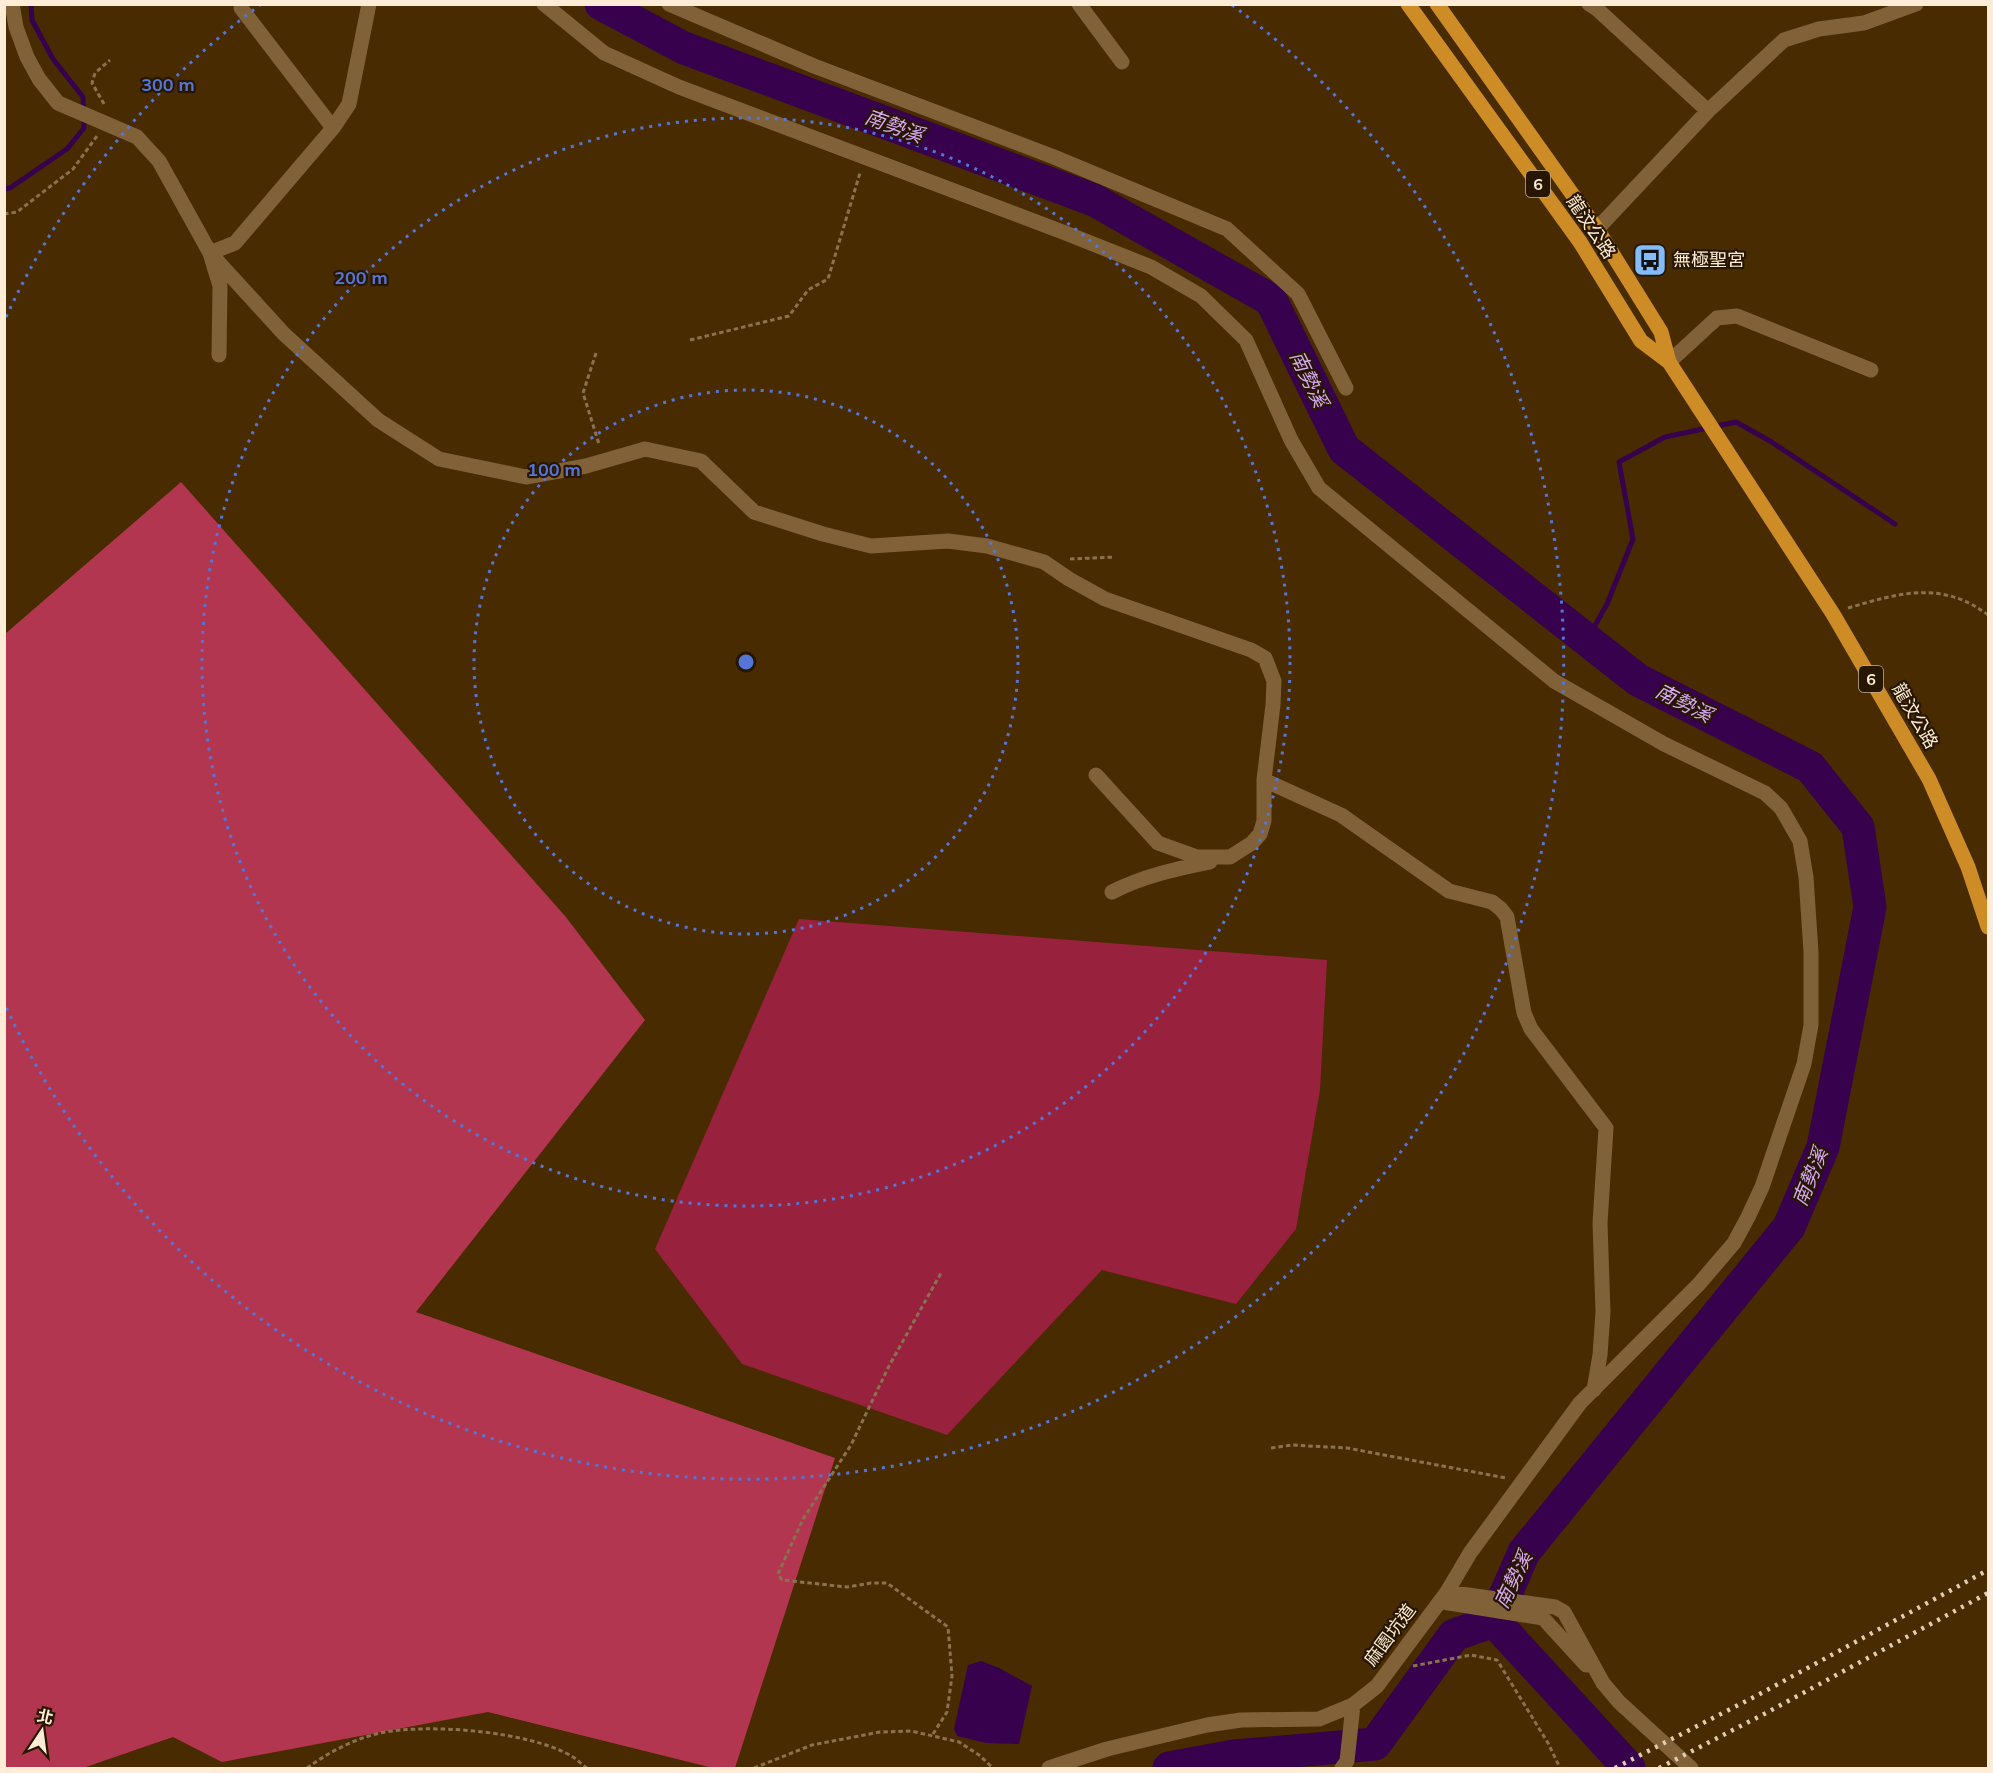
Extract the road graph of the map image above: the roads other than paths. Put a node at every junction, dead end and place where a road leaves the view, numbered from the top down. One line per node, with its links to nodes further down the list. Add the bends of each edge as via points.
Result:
1 (12, 4): 16 (street, via 27,57 58,103 137,137 159,161)
2 (369, 4): 13 (street, via 349,104)
3 (544, 4): 26 (street, 麻園坑道, via 604,53 679,87 1151,267 1201,296 1246,340 1319,488 1554,681 1664,744 1765,793 1781,808 1800,841 1806,877 1811,1025 1804,1064 1762,1188 1734,1244)
4 (669, 4): 20 (street, via 814,66 1054,157 1227,229 1298,294)
5 (1079, 4): 11 (street)
6 (1408, 4): 15 (main road, 龍汶公路 / 6)
7 (1437, 4): 14 (main road, 龍汶公路 / 6)
8 (1589, 4): 12 (street)
9 (1916, 4): 12 (street, via 1864,23 1819,29 1784,40)
10 (241, 8): 13 (street)
11 (1122, 62)
12 (1708, 111): 14 (street)
13 (333, 128): 16 (street, via 235,243)
14 (1596, 229): 15 (main road); 18 (main road, 6, via 1661,332)
15 (1580, 242): 18 (main road, 龍汶公路 / 6, via 1641,342)
16 (210, 253): 17 (street, via 220,286); 22 (street, via 284,334 378,420 439,459 526,477 645,449 701,461 754,512 871,546 948,541 987,546 1044,562 1105,599 1251,650 1265,658 1274,681)
17 (219, 355)
18 (1669, 362): 19 (street, via 1717,318 1737,316); 25 (main road, 龍汶公路 / 6, via 1833,614 1929,779 1968,867)
19 (1871, 370)
20 (1346, 388)
21 (1096, 775): 23 (street, via 1158,843 1197,857)
22 (1264, 780): 23 (street, via 1264,821 1260,834); 26 (street, via 1341,815 1449,891 1492,902 1508,917 1524,1013 1531,1029 1606,1128 1600,1223 1603,1312)
23 (1230, 857): 24 (street, via 1160,872)
24 (1112, 892)
25 (1989, 927)
26 (1593, 1390): 27 (street, 麻園坑道, via 1470,1553)
27 (1443, 1597): 28 (street, via 1543,1618); 28 (street, via 1555,1607 1564,1612); 29 (street, 麻園坑道, via 1377,1686)
28 (1603, 1683): 32 (street)
29 (1352, 1706): 30 (street); 31 (street, 麻園坑道, via 1319,1719 1241,1720 1207,1725 1107,1749)
30 (1345, 1765)
31 (1049, 1768)
32 (1691, 1768)

